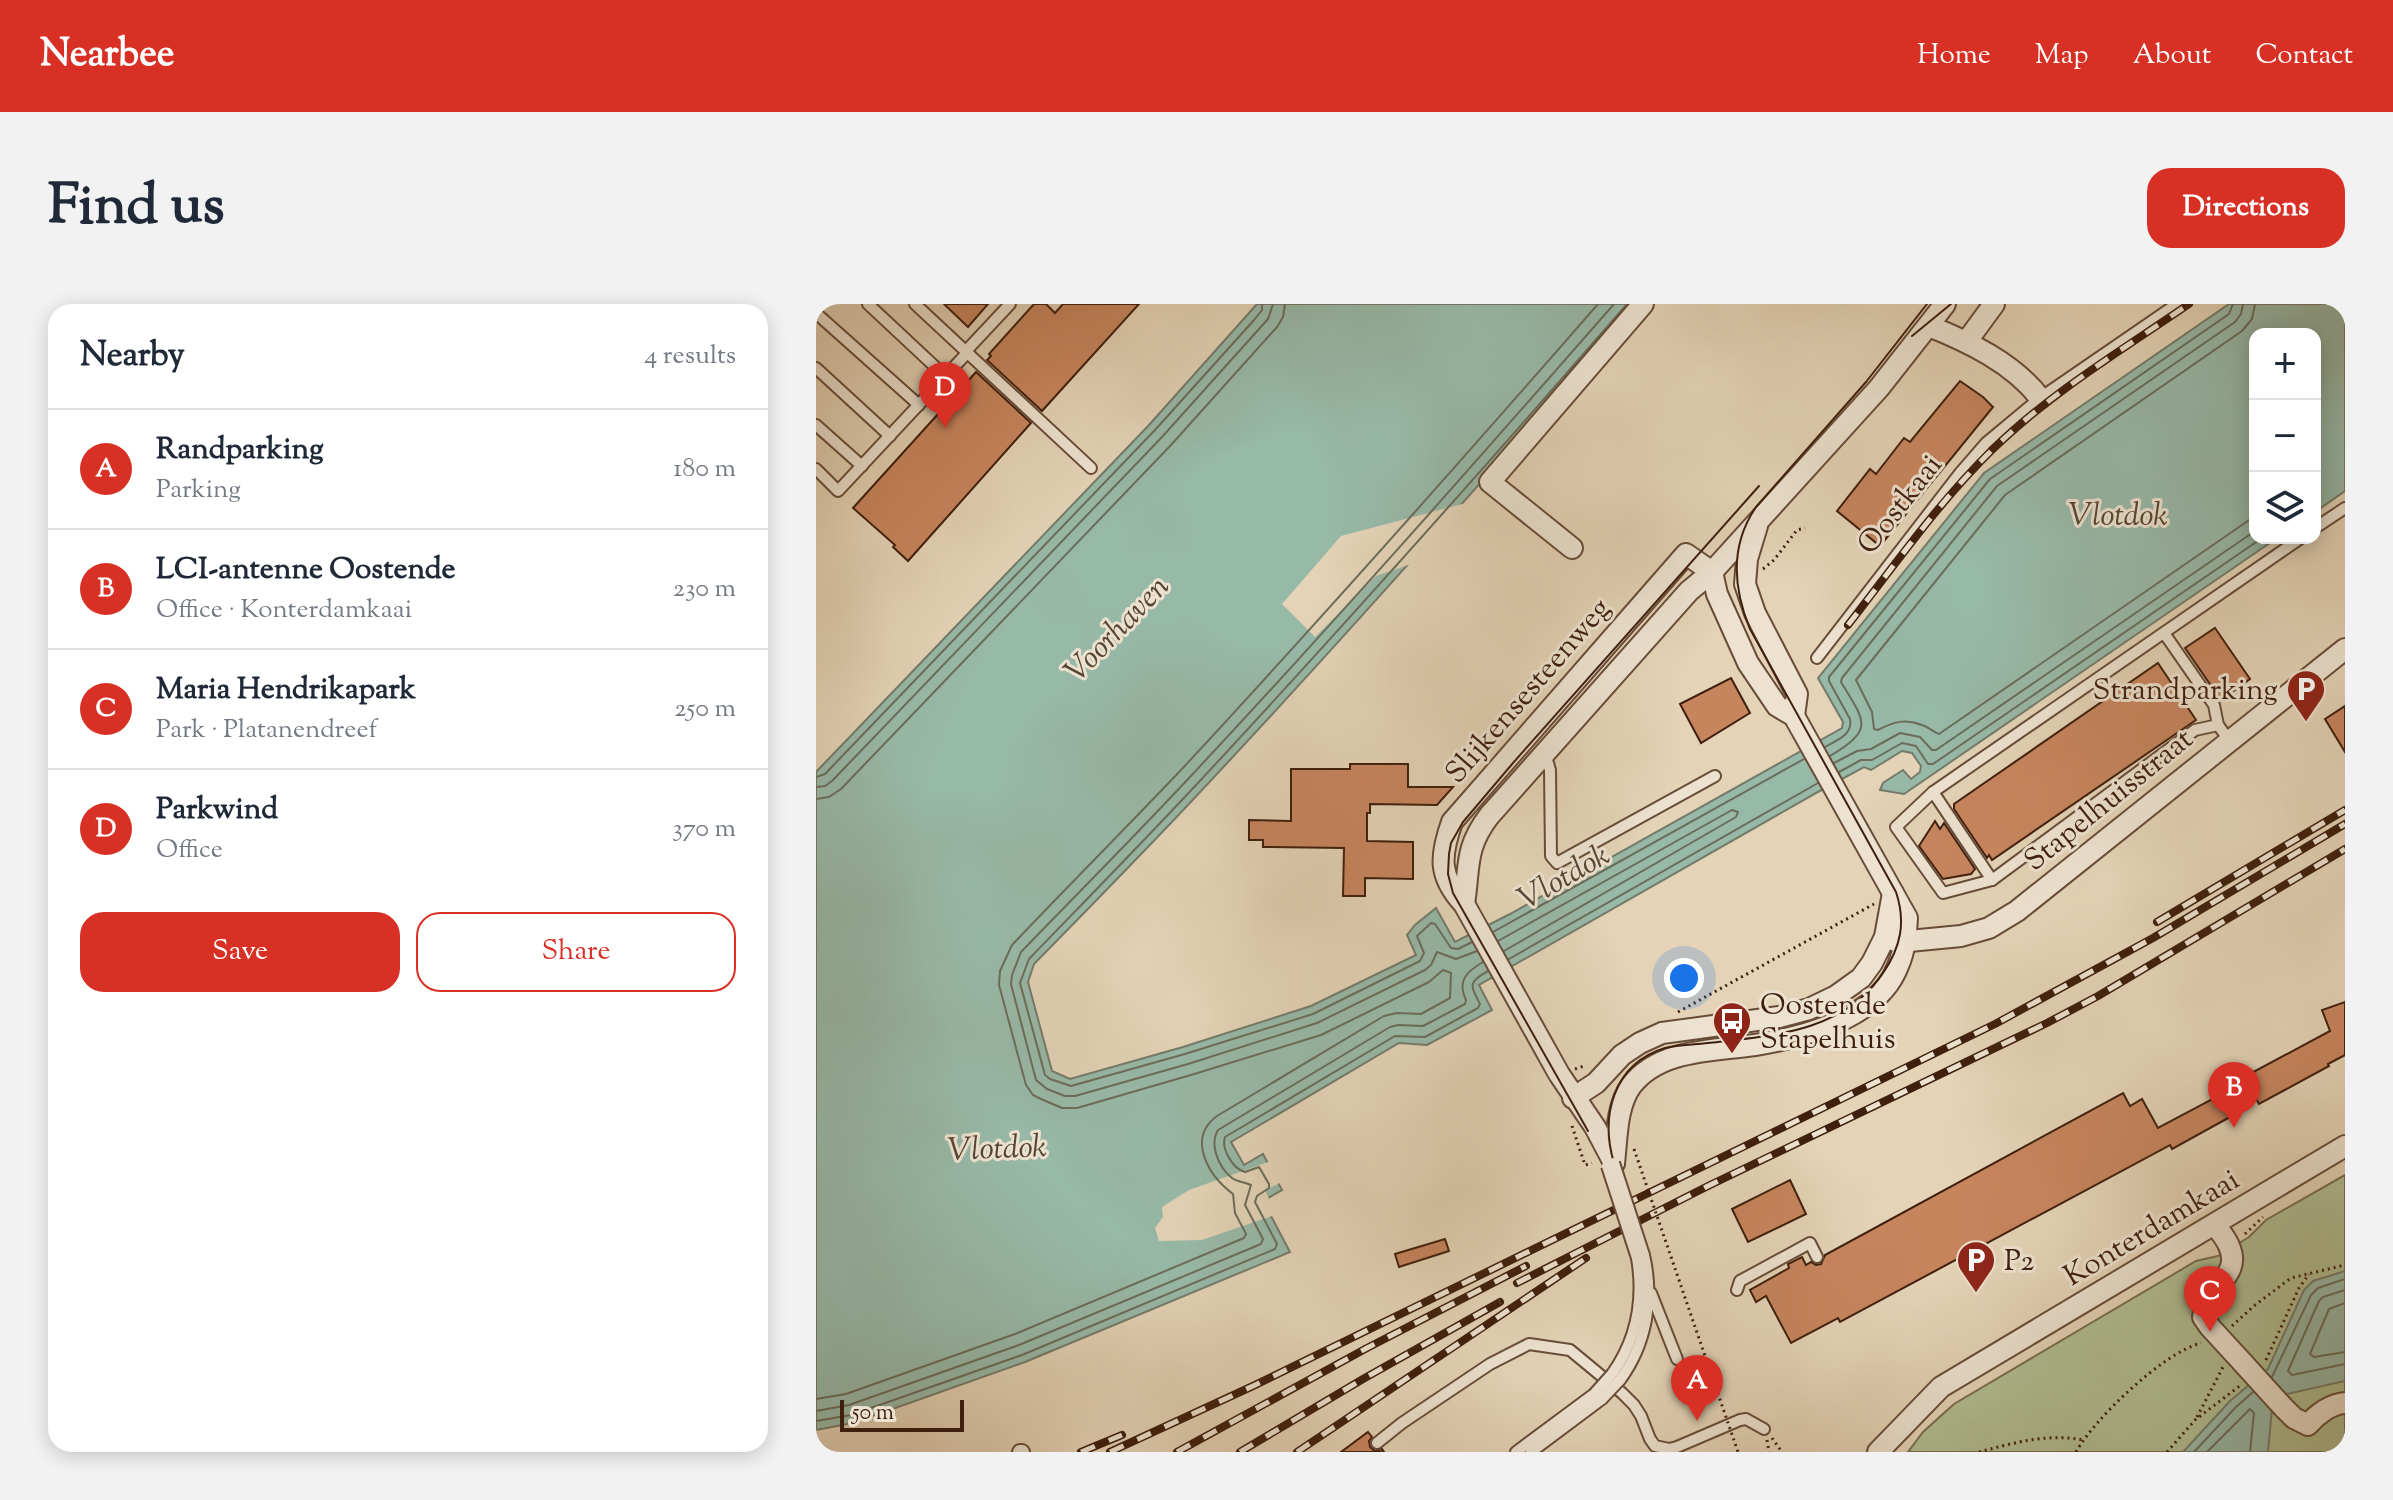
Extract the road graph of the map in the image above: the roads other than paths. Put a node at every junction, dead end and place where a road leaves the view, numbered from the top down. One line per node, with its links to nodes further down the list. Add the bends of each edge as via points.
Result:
1 (824, 304): 9 (lane)
2 (868, 304): 14 (lane)
3 (915, 304): 12 (lane)
4 (1010, 304): 12 (lane)
5 (1643, 304): 26 (street, via 1490,482)
6 (1945, 304): 10 (street, Slijkensesteenweg)
7 (1994, 304): 11 (street)
8 (2177, 304): 15 (lane, Oostkaai)
9 (816, 314): 16 (lane)
10 (1929, 326): 11 (street); 23 (street, Slijkensesteenweg)
11 (1967, 341): 15 (street, via 2028,382)
12 (967, 352): 14 (lane); 20 (lane)
13 (816, 368): 18 (lane)
14 (945, 376): 16 (lane)
15 (2040, 398): 30 (lane, Oostkaai, via 1977,453)
16 (919, 405): 18 (lane)
17 (816, 425): 19 (lane)
18 (890, 436): 19 (lane)
19 (862, 466): 21 (lane, via 838,491)
20 (1091, 468)
21 (816, 469)
22 (2345, 508): 24 (lane)
23 (1761, 517): 27 (street, Slijkensesteenweg); 31 (street, via 1745,584 1797,694)
24 (2321, 524)
25 (2292, 544): 28 (lane)
26 (1572, 548)
27 (1712, 572): 31 (street, via 1748,663 1777,706); 33 (street, Slijkensesteenweg, via 1689,591); 37 (street, Slijkensesteenweg, via 1686,554 1452,822 1443,874)
28 (2164, 633): 32 (lane, via 2214,705); 35 (lane)
29 (2345, 649): 32 (street, Stapelhuisstraat)
30 (1817, 658)
31 (1794, 716): 38 (street, via 1907,918)
32 (2223, 733): 36 (lane, via 2195,730); 38 (street, Stapelhuisstraat, via 2017,911 1989,928 1961,936)
33 (1542, 757): 34 (lane, via 1550,770 1551,856 1557,863); 37 (street, Slijkensesteenweg, via 1479,829 1467,864)
34 (1715, 776)
35 (1933, 792): 36 (lane); 36 (lane, via 1896,827 1943,893)
36 (1992, 880)
37 (1464, 905): 39 (street, Slijkensesteenweg)
38 (1895, 939): 39 (street, via 1861,978 1836,996 1779,1017 1662,1033 1622,1055); 41 (street, via 1898,968 1865,1007 1812,1032 1676,1056 1655,1066 1634,1083 1622,1104)
39 (1573, 1098): 41 (street, Slijkensesteenweg)
40 (2345, 1146): 42 (street, Konterdamkaai)
41 (1610, 1165): 44 (lane, bridge); 45 (lane, bridge, via 1644,1255)
42 (2215, 1224): 50 (street, bridge, via 2229,1246 2232,1268 2208,1298 2203,1317 2294,1418 2308,1425 2316,1415); 55 (street, Konterdamkaai, via 1941,1387)
43 (1817, 1257): 46 (lane, via 1810,1243 1740,1281)
44 (1637, 1258): 45 (lane); 48 (lane, via 1640,1299)
45 (1649, 1289): 47 (lane); 48 (lane, via 1637,1351)
46 (1737, 1290)
47 (1677, 1359)
48 (1616, 1377): 49 (lane, bridge)
49 (1598, 1396): 53 (lane); 54 (lane)
50 (2345, 1403)
51 (1764, 1429): 52 (lane, via 1746,1419 1677,1447 1655,1446 1634,1405 1570,1350 1529,1344 1490,1364)
52 (1377, 1443)
53 (1516, 1452)
54 (1531, 1452)
55 (1878, 1452)

